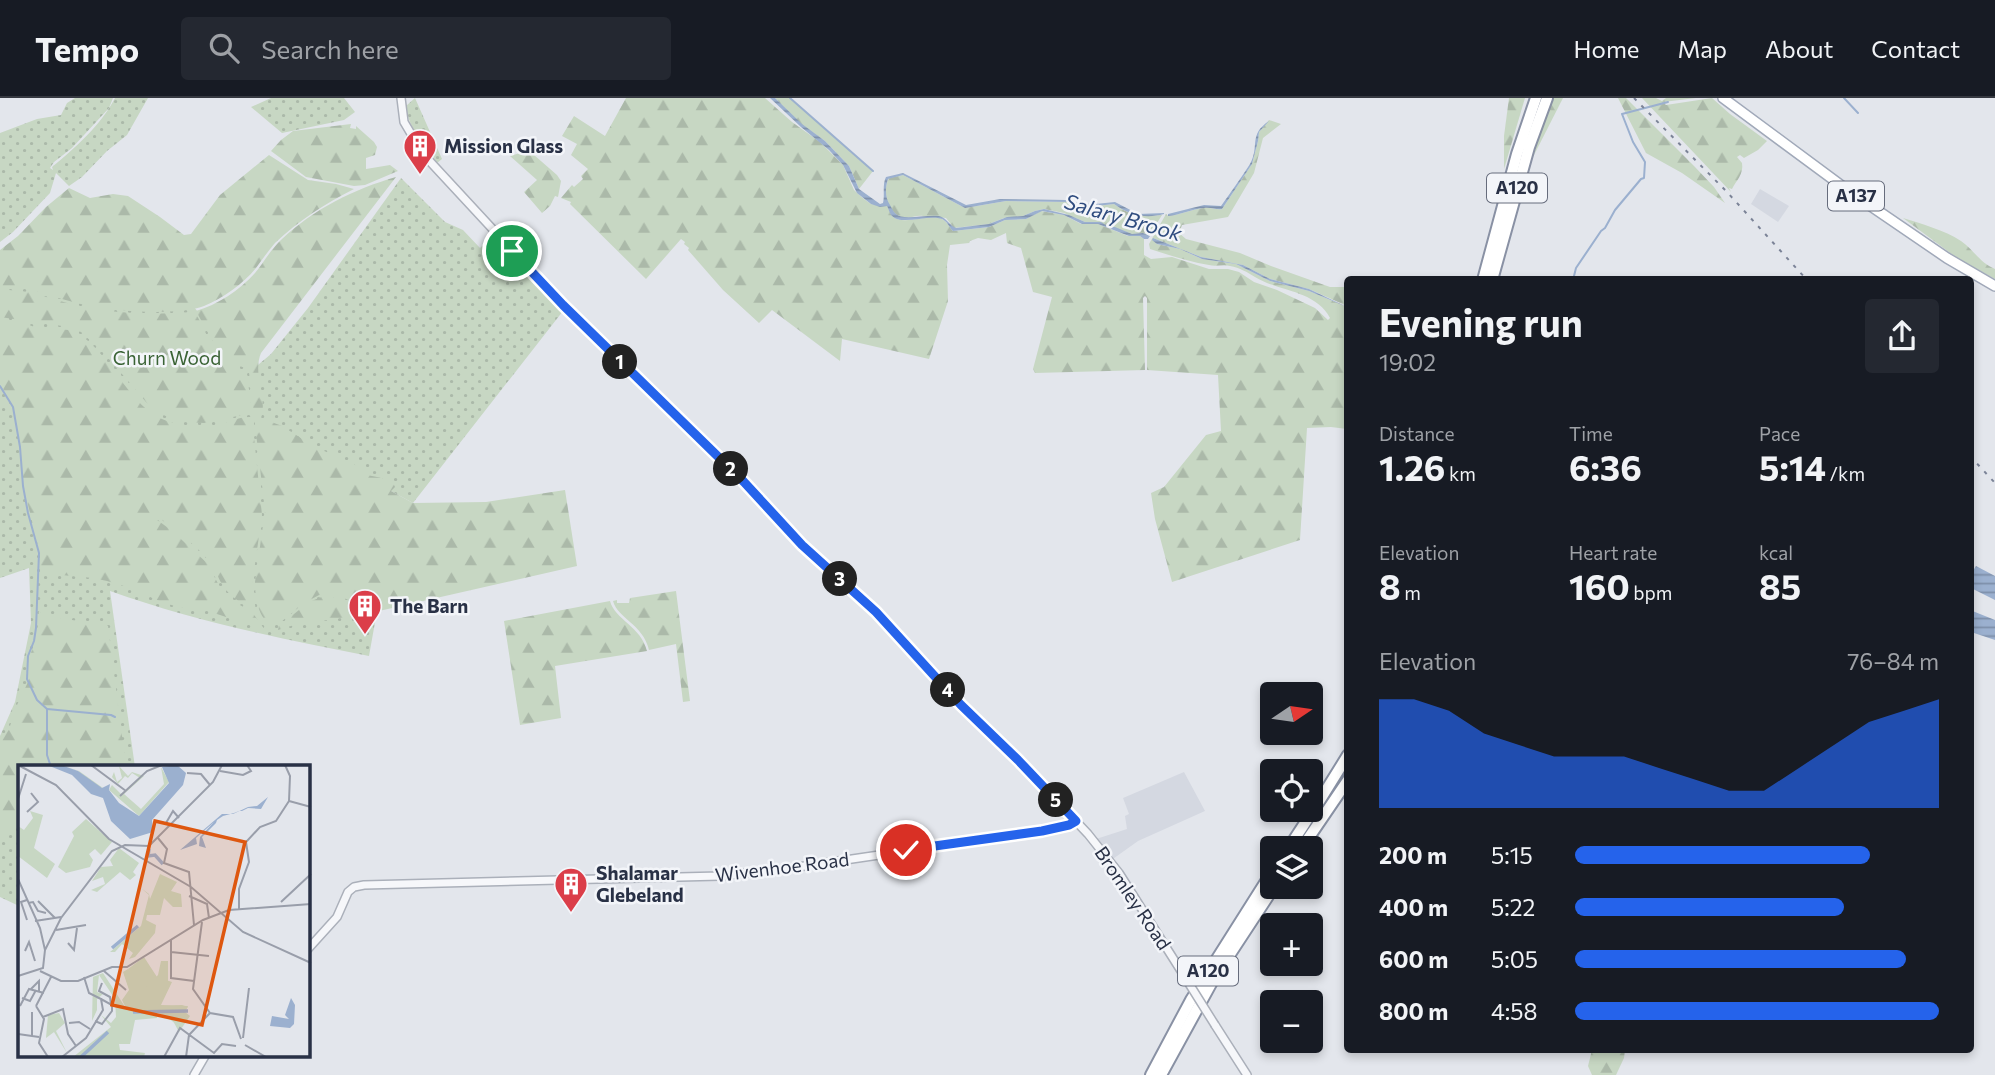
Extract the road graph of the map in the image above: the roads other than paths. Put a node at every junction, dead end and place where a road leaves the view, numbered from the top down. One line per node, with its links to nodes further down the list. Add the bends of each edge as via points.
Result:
1 (401, 98): 10 (street, Bromley Road, via 404,122 424,154 554,296 802,545 876,612)
2 (1536, 98): 5 (highway, A120)
3 (1546, 98): 6 (highway, A120)
4 (1723, 98): 7 (main road, A137, via 1846,189)
5 (1484, 276)
6 (1493, 276)
7 (1995, 286)
8 (1344, 761): 11 (highway)
9 (1344, 786): 12 (highway)
10 (1076, 821): 15 (street, Wivenhoe Road, via 1042,831 720,876 364,885 348,892 337,917); 20 (street, Bromley Road, bridge, via 1112,864)
11 (1296, 836)
12 (1310, 836)
13 (1260, 891): 18 (highway, A120, via 1191,999)
14 (1266, 899): 19 (highway, A120, via 1224,962)
15 (310, 947)
16 (204, 1058): 17 (street)
17 (194, 1075)
18 (1151, 1075)
19 (1161, 1075)
20 (1247, 1075)

